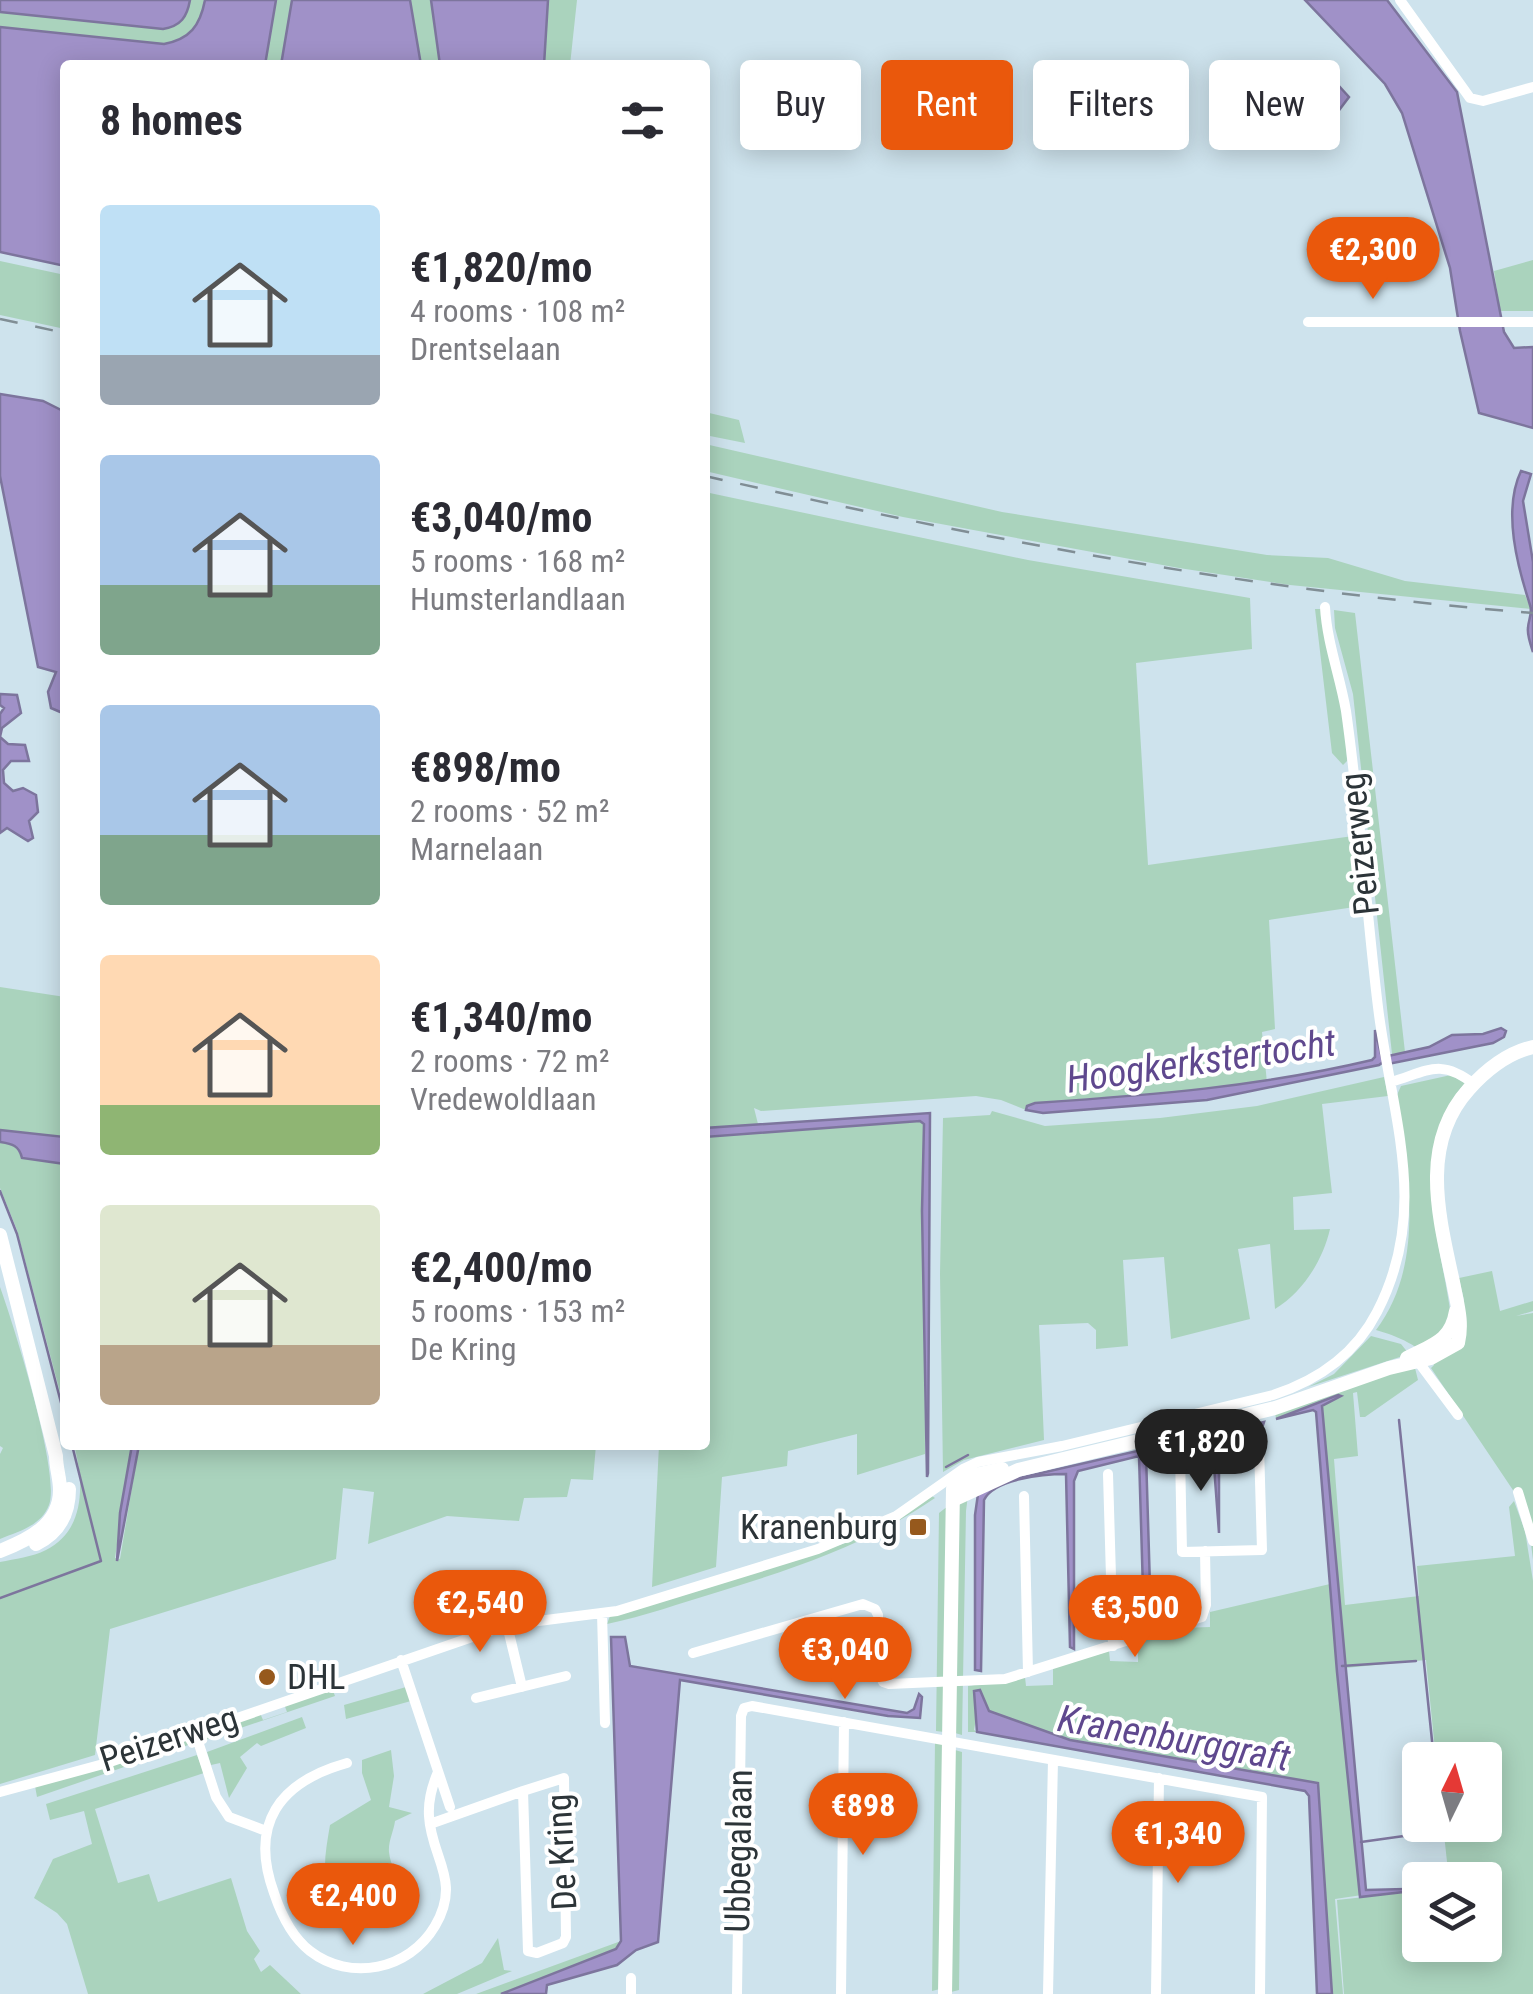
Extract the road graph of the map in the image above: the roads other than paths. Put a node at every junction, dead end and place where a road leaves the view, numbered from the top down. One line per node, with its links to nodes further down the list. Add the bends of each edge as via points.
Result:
1 (1400, 0): 2 (street, via 1470,98 1483,101)
2 (1533, 87)
3 (1308, 322): 4 (street)
4 (1528, 322)
5 (1326, 607): 7 (street, Peizerweg, via 1346,710)
6 (1533, 1046): 8 (street, Peizerweg, via 1501,1060)
7 (1390, 1082): 8 (street, via 1440,1068); 15 (street, Peizerweg, via 1406,1219 1388,1290 1352,1348 1296,1388)
8 (1474, 1084): 12 (street, Peizerweg, via 1446,1125 1436,1169 1461,1315 1458,1344)
9 (0, 1235): 11 (street)
10 (0, 1261): 11 (street)
11 (15, 1296): 21 (street, via 60,1490 52,1518)
12 (1416, 1358): 13 (street); 15 (street, Peizerweg, via 1276,1408)
13 (1458, 1415)
14 (1259, 1446): 22 (street, via 1262,1550)
15 (1063, 1453): 23 (street, Peizerweg, via 970,1465 896,1516 818,1549); 30 (street, Peizerweg, via 1018,1470 982,1473 953,1495)
16 (1180, 1454): 22 (street, via 1182,1552)
17 (1108, 1474): 25 (street)
18 (1518, 1492): 20 (street)
19 (1024, 1496): 28 (street)
20 (1533, 1542)
21 (3, 1550)
22 (1206, 1551): 25 (street, via 1202,1617)
23 (602, 1614): 24 (street, Peizerweg); 34 (street)
24 (507, 1625): 27 (street, Peizerweg); 31 (street)
25 (1112, 1646): 28 (street)
26 (693, 1653): 30 (street, via 864,1604 878,1615 883,1682)
27 (401, 1660): 35 (street, Peizerweg); 39 (street)
28 (1028, 1672): 30 (street)
29 (566, 1676): 31 (street)
30 (949, 1683): 36 (street)
31 (522, 1687): 32 (street)
32 (476, 1698)
33 (844, 1722): 36 (street); 48 (street, Ubbegalaan, via 744,1708); 49 (street)
34 (605, 1723)
35 (195, 1732): 41 (street, Peizerweg); 45 (street, via 229,1817)
36 (948, 1741): 37 (street); 50 (street)
37 (1054, 1760): 40 (street); 51 (street)
38 (347, 1764): 45 (street, via 294,1786)
39 (438, 1772): 43 (street); 44 (street)
40 (1159, 1778): 52 (street); 53 (street, via 1262,1796)
41 (0, 1792)
42 (523, 1792): 42 (street, De Kring, via 564,1778 566,1938 536,1953 528,1951); 44 (street, De Kring)
43 (450, 1807)
44 (430, 1824): 45 (street, via 446,1878 441,1913 414,1951 367,1969 329,1962 295,1936 267,1869)
45 (266, 1830)
46 (632, 1978): 47 (street)
47 (631, 1994)
48 (737, 1994)
49 (841, 1994)
50 (946, 1994)
51 (1048, 1994)
52 (1156, 1994)
53 (1260, 1994)

